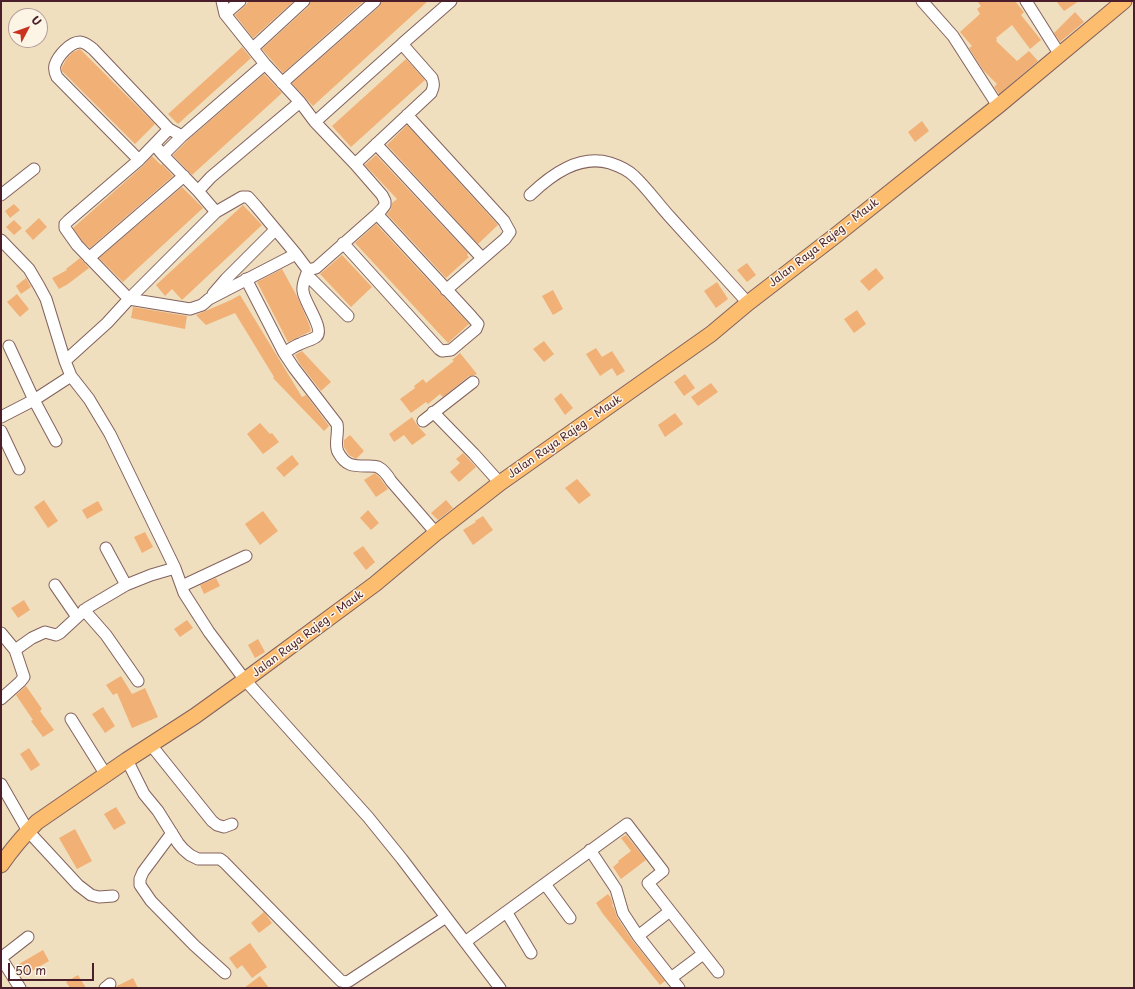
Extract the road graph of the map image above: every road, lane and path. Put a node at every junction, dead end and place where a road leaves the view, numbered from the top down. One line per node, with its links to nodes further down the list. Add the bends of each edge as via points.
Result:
1 (222, 1): 9 (street)
2 (240, 1): 9 (street)
3 (304, 1): 11 (street)
4 (375, 1): 14 (street)
5 (451, 1): 10 (street)
6 (922, 1): 16 (street, via 954,36)
7 (1026, 1): 12 (street)
8 (1124, 1): 12 (main road, Jalan Raya Rajeg - Mauk)
9 (225, 14): 11 (street)
10 (402, 44): 17 (street, via 434,83 431,93); 18 (street)
11 (253, 48): 13 (street)
12 (1060, 55): 16 (main road, Jalan Raya Rajeg - Mauk)
13 (265, 64): 14 (street); 20 (street)
14 (282, 83): 15 (street)
15 (300, 102): 18 (street); 28 (street, via 211,177)
16 (998, 106): 44 (main road, Jalan Raya Rajeg - Mauk)
17 (407, 115): 21 (street); 38 (street, via 509,229 508,236)
18 (315, 122): 25 (street)
19 (169, 129): 20 (street); 22 (street); 24 (street, via 93,49 84,43 74,44 58,58 54,70 57,77)
20 (182, 136): 23 (street)
21 (376, 144): 25 (street); 38 (street)
22 (154, 145): 23 (street); 24 (street)
23 (163, 154): 27 (street)
24 (139, 160): 37 (street, via 65,224 77,245)
25 (356, 164): 32 (street, via 385,201)
26 (34, 169): 29 (street)
27 (184, 176): 28 (street); 37 (street)
28 (198, 191): 31 (street)
29 (1, 195)
30 (530, 195): 44 (street, via 546,180 575,164 602,161 626,169)
31 (216, 212): 33 (street, via 245,197 256,206); 42 (street)
32 (377, 214): 35 (street); 41 (street)
33 (275, 230): 36 (street); 43 (street)
34 (1, 240): 48 (street, via 29,269 46,299)
35 (343, 244): 39 (street); 41 (street, via 442,351 454,348 478,326)
36 (296, 254): 39 (street); 40 (street)
37 (89, 258): 42 (street)
38 (482, 258): 41 (street)
39 (307, 274): 45 (street); 47 (street, via 303,284 304,296 318,324 319,332 315,337)
40 (246, 279): 43 (street); 47 (street)
41 (446, 290)
42 (129, 299): 43 (street, via 190,309 202,305); 48 (street)
43 (209, 299)
44 (748, 303): 58 (main road, Jalan Raya Rajeg - Mauk, via 712,334)
45 (348, 316)
46 (9, 346): 51 (street)
47 (284, 353): 59 (street, via 337,424 337,451 350,465 382,469)
48 (65, 361): 49 (street)
49 (71, 376): 51 (street); 62 (street, via 89,399 110,434)
50 (473, 382): 52 (street)
51 (34, 400): 53 (street); 56 (street)
52 (433, 412): 54 (street); 58 (street)
53 (1, 417)
54 (423, 421)
55 (1, 431): 57 (street)
56 (56, 441)
57 (20, 469)
58 (500, 483): 59 (main road, Jalan Raya Rajeg - Mauk)
59 (436, 533): 69 (main road, Jalan Raya Rajeg - Mauk, via 375,584)
60 (106, 548): 64 (street)
61 (246, 556): 65 (street)
62 (175, 568): 64 (street); 65 (street)
63 (55, 585): 66 (street)
64 (126, 585): 66 (street)
65 (182, 586): 69 (street, via 209,632)
66 (81, 613): 68 (street, via 60,633 56,635 45,632); 70 (street, via 106,635)
67 (1, 633): 68 (street)
68 (16, 650): 71 (street, via 24,677)
69 (245, 680): 73 (main road, Jalan Raya Rajeg - Mauk); 86 (street, via 368,817)
70 (138, 681)
71 (1, 699)
72 (71, 720): 75 (street)
73 (151, 745): 74 (main road, Jalan Raya Rajeg - Mauk); 77 (street, via 212,821 224,828)
74 (127, 760): 75 (main road, Jalan Raya Rajeg - Mauk); 79 (street, via 144,794)
75 (106, 775): 78 (main road, Jalan Raya Rajeg - Mauk, via 37,822)
76 (1, 784): 78 (street)
77 (232, 824)
78 (28, 831): 81 (main road, Jalan Raya Rajeg - Mauk); 83 (street, via 84,890 99,897)
79 (172, 833): 95 (street, via 143,872 140,885 151,901); 97 (street, via 190,855 198,859 220,859 224,862 337,978)
80 (590, 850): 82 (street); 84 (street, via 627,824 663,871 648,883); 88 (street, via 616,889 623,913)
81 (1, 865)
82 (545, 884): 85 (street); 87 (street)
83 (113, 896)
84 (670, 911): 88 (street); 92 (street)
85 (507, 912): 90 (street); 91 (street)
86 (446, 917): 90 (street); 97 (street)
87 (570, 918)
88 (638, 936): 96 (street)
89 (28, 937): 93 (street)
90 (465, 942): 99 (street)
91 (531, 953)
92 (703, 954): 94 (street); 96 (street)
93 (1, 958): 98 (street)
94 (718, 972)
95 (225, 973)
96 (671, 978): 100 (street)
97 (348, 985)
98 (20, 988)
99 (500, 988)
100 (679, 988)

